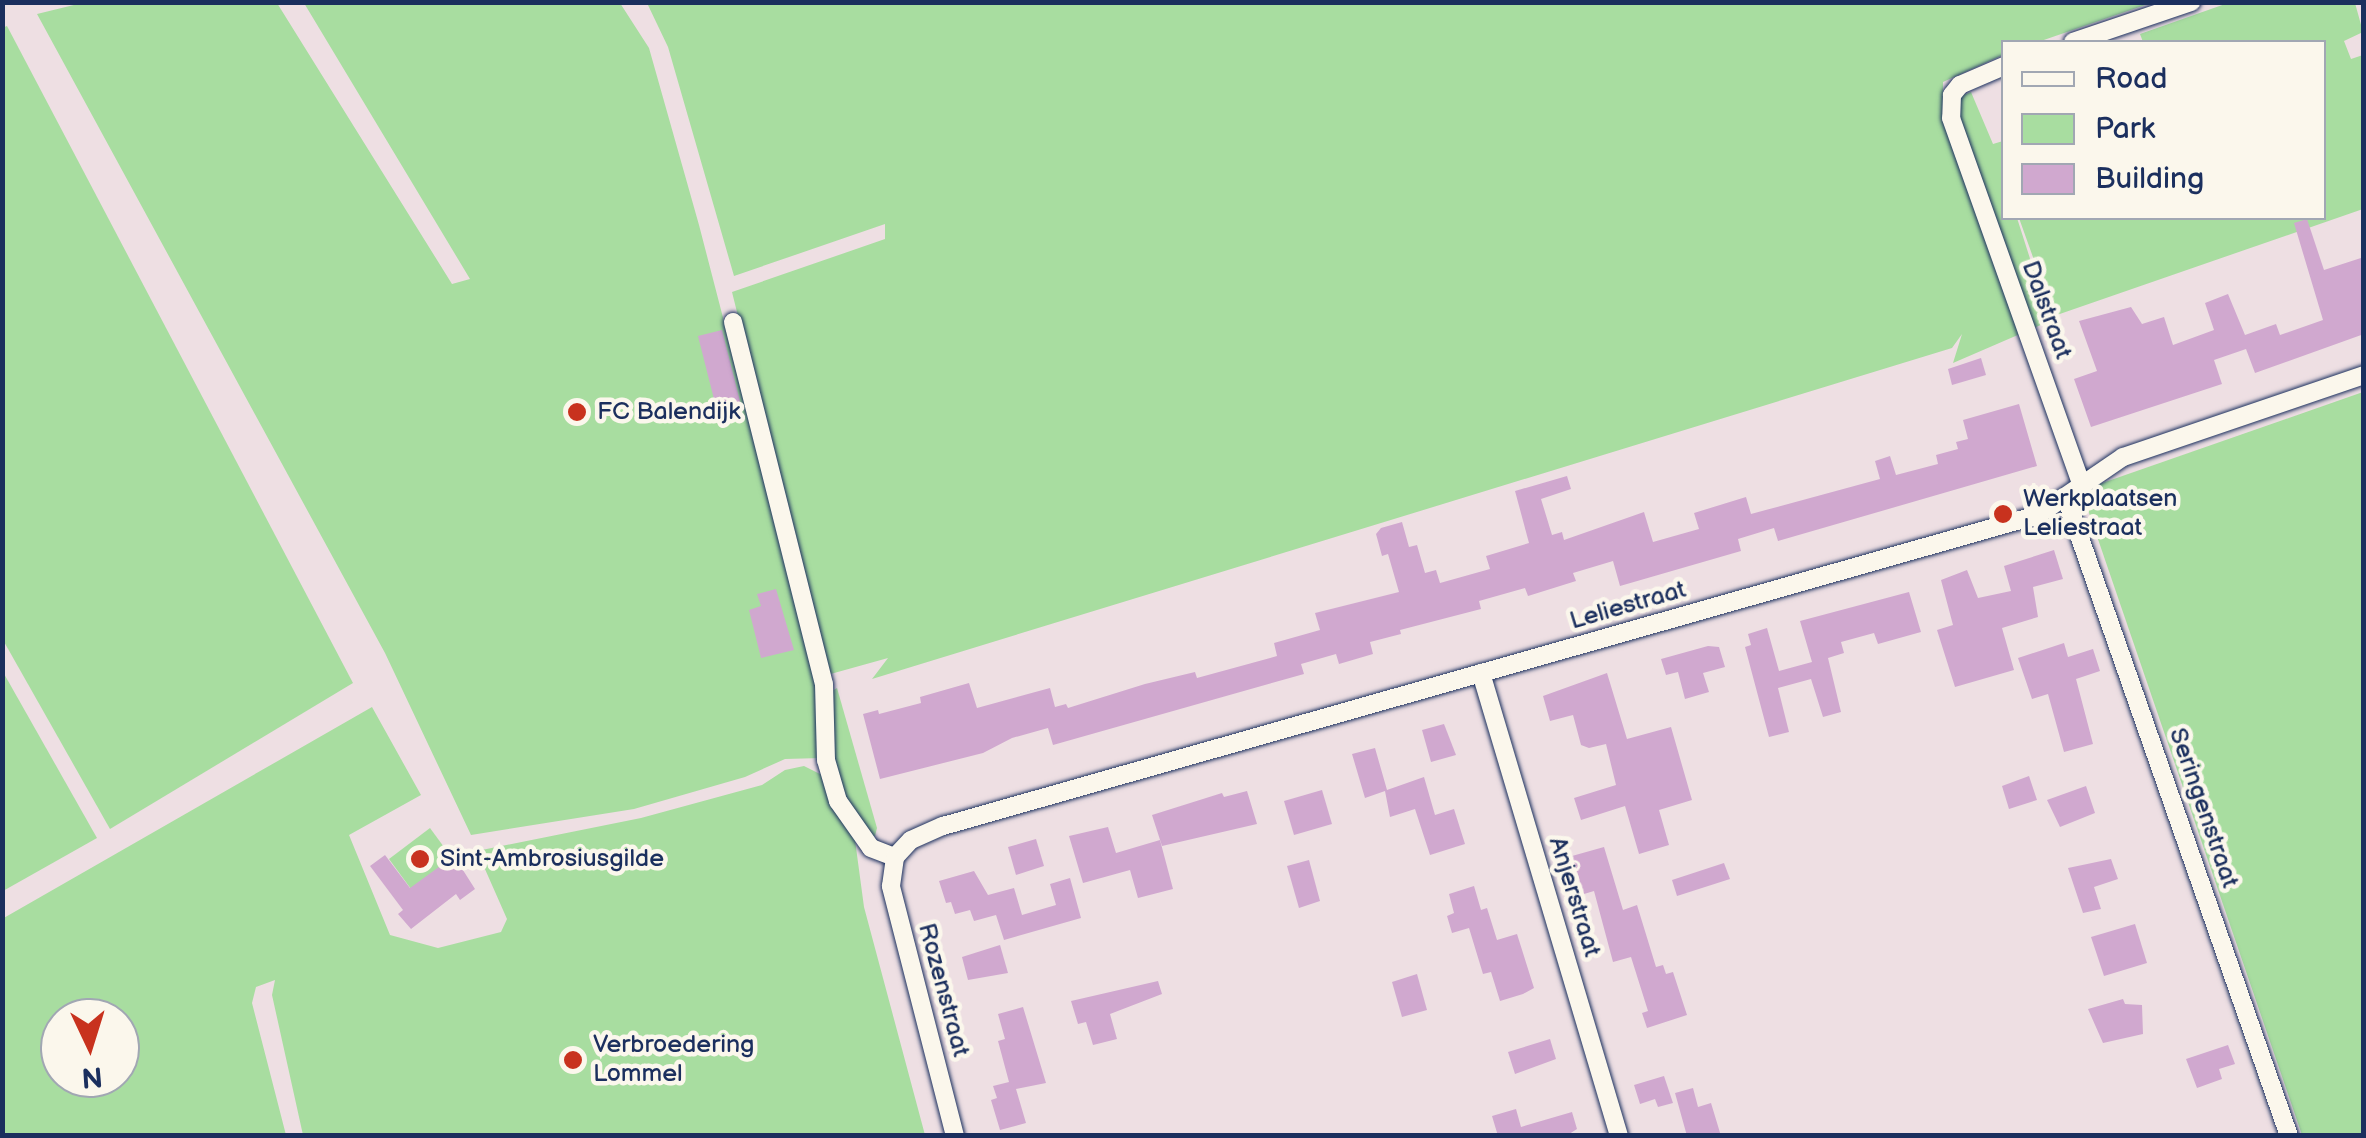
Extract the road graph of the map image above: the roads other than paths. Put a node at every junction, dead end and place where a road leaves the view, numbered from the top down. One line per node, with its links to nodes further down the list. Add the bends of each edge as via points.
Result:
1 (2191, 2): 2 (street)
2 (2080, 40)
3 (2001, 67): 6 (street, Dalstraat, via 1960,85 1952,94 1952,118)
4 (733, 322): 9 (street, via 824,684 826,760 838,801 871,848)
5 (2364, 374): 6 (street, Leliestraat, via 2124,457)
6 (2082, 485): 7 (street, Leliestraat)
7 (2066, 498): 8 (street, Leliestraat, via 2038,516); 12 (street, Seringenstraat)
8 (1481, 674): 9 (street, Leliestraat, via 943,826 911,840); 11 (street, Anjerstraat)
9 (895, 857): 10 (street, Rozenstraat, via 895,906)
10 (955, 1136)
11 (1619, 1136)
12 (2289, 1136)

